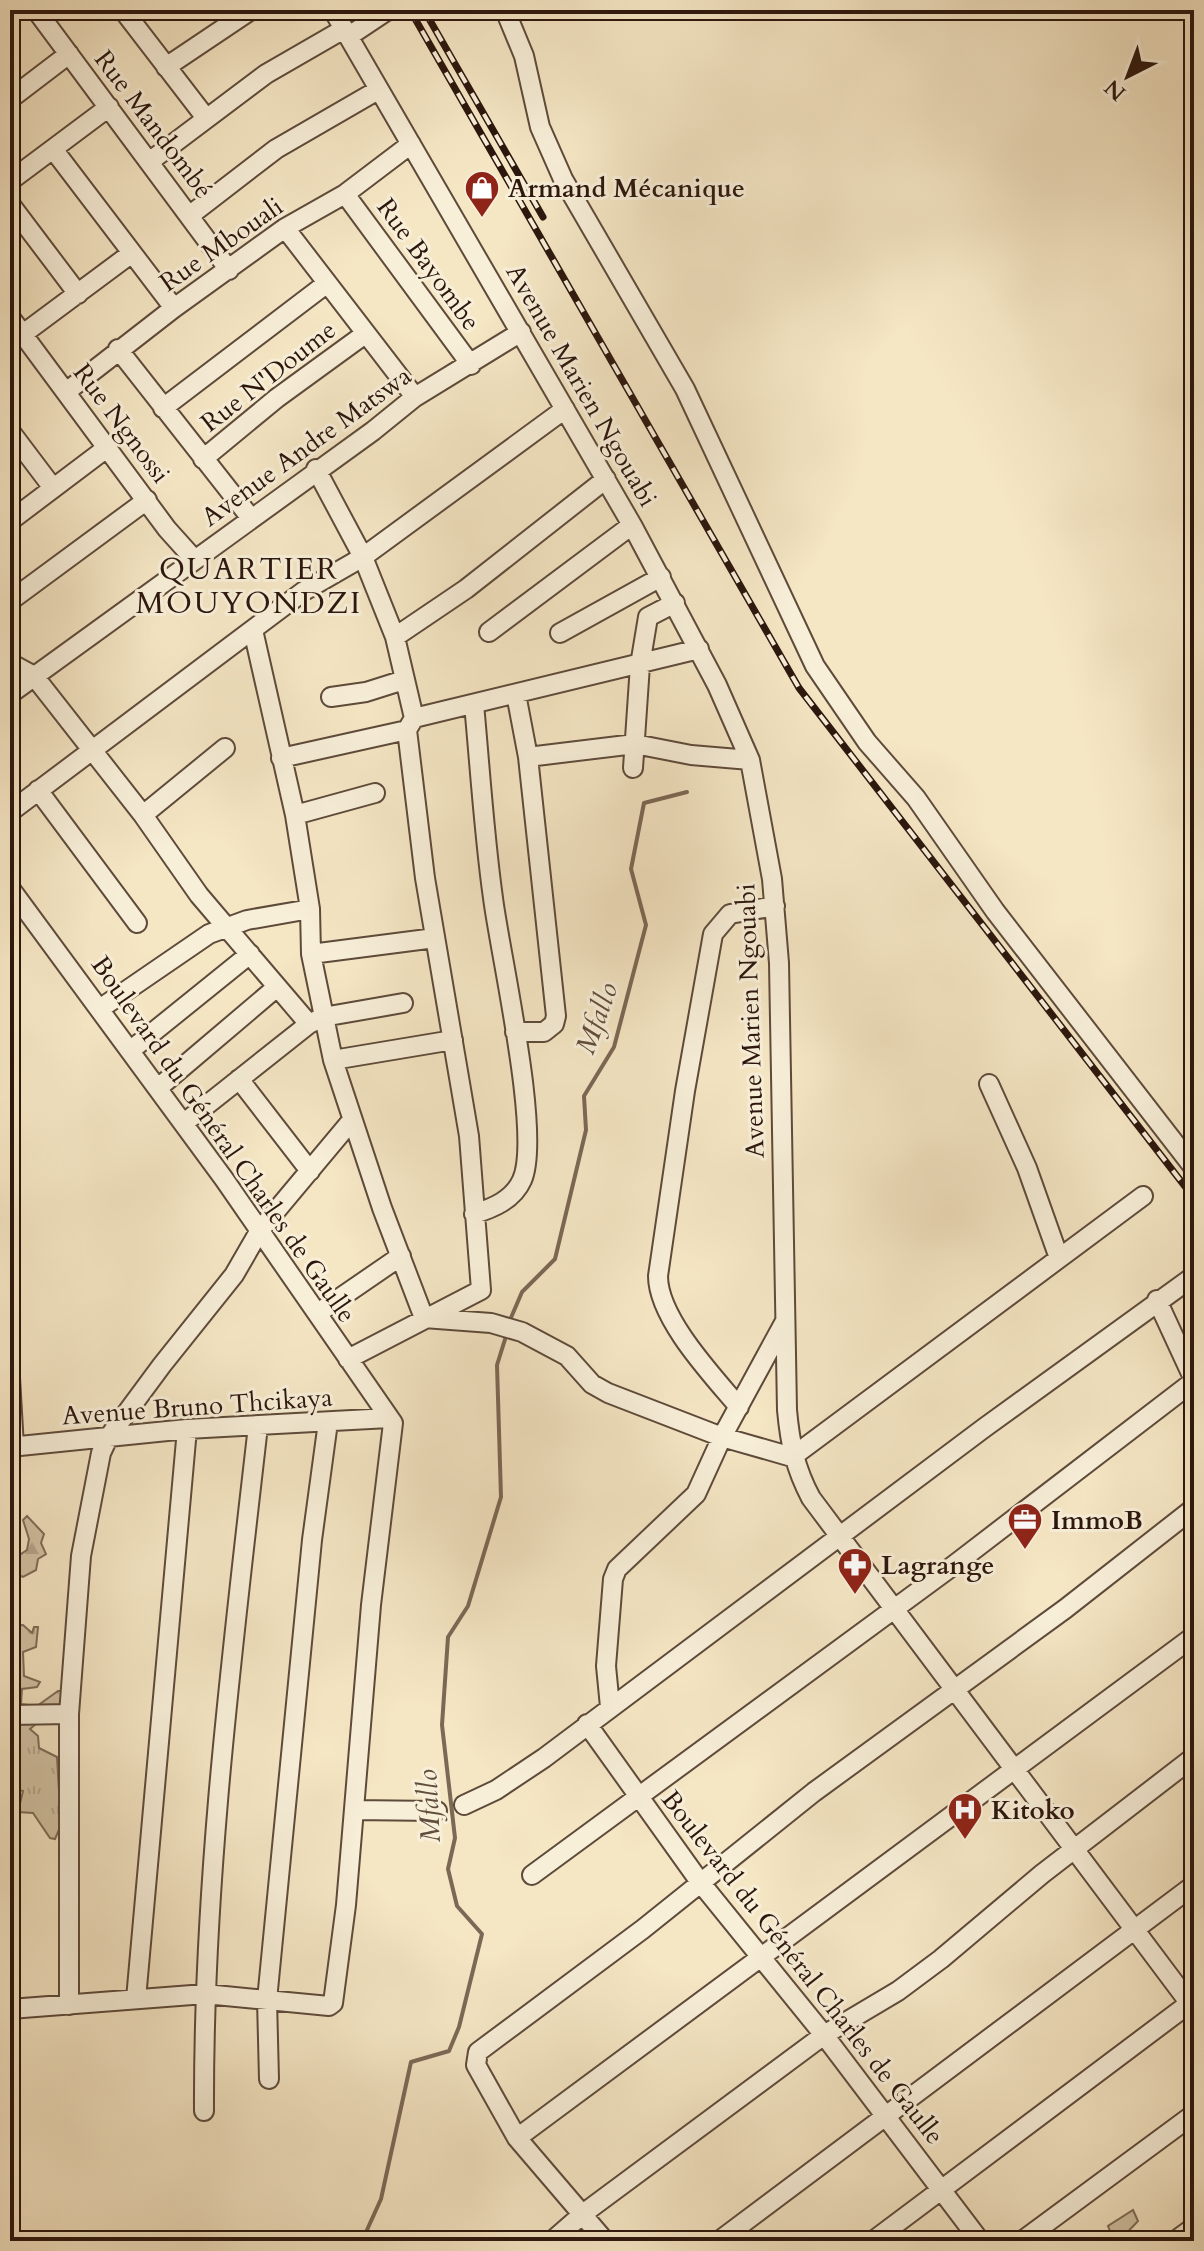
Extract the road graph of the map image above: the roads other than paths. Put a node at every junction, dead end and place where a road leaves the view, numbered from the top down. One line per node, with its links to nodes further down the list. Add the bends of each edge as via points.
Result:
1 (17, 10): 8 (street)
2 (36, 10): 10 (street, Rue Mandombé)
3 (251, 10): 11 (street)
4 (333, 10): 9 (street, Avenue Marien Ngouabi)
5 (388, 10): 9 (street)
6 (505, 10): 101 (street, via 524,56 540,127 563,179 685,389 815,666 867,742 916,798 995,911)
7 (126, 11): 11 (street)
8 (10, 15)
9 (346, 33): 12 (street, Avenue Marien Ngouabi); 15 (street, via 266,74)
10 (69, 54): 13 (street); 14 (street, Rue Mandombé)
11 (166, 67): 15 (street)
12 (378, 90): 16 (street, Avenue Marien Ngouabi); 22 (street, via 276,149)
13 (10, 99)
14 (109, 107): 17 (street); 18 (street, Rue Mandombé)
15 (206, 118): 18 (street)
16 (411, 144): 20 (street, Rue Mbouali); 30 (street, Avenue Marien Ngouabi)
17 (53, 149): 19 (street); 24 (street)
18 (149, 162): 22 (street, Rue Mandombé)
19 (10, 181)
20 (345, 194): 23 (street, Rue Mbouali); 34 (street, Rue Bayombe)
21 (10, 204): 27 (street)
22 (189, 216): 25 (street, Rue Mandombé)
23 (285, 228): 25 (street, Rue Mbouali); 26 (street)
24 (132, 253): 27 (street); 28 (street)
25 (229, 270): 28 (street, Rue Mbouali)
26 (326, 284): 32 (street); 37 (street)
27 (78, 294): 31 (street)
28 (174, 308): 33 (street, Rue Mbouali)
29 (10, 317): 31 (street, Rue Ngnossi)
30 (521, 332): 34 (street, Avenue Andre Matswa); 38 (street, Avenue Marien Ngouabi)
31 (23, 334): 35 (street, Rue Ngnossi)
32 (365, 334): 36 (street); 41 (street, Rue N'Doume)
33 (118, 349): 35 (street, Rue Mbouali); 37 (street)
34 (471, 365): 36 (street, Avenue Andre Matswa)
35 (66, 392): 40 (street, Rue Ngnossi)
36 (415, 397): 42 (street, Avenue Andre Matswa)
37 (163, 408): 41 (street)
38 (565, 409): 43 (street, Avenue Marien Ngouabi); 49 (street)
39 (11, 435): 44 (street)
40 (108, 447): 44 (street); 45 (street, Rue Ngnossi)
41 (203, 459): 46 (street)
42 (316, 469): 46 (street, Avenue Andre Matswa); 49 (street)
43 (606, 479): 48 (street, Avenue Marien Ngouabi); 57 (street, via 466,589)
44 (53, 488): 47 (street)
45 (147, 500): 50 (street, Rue Ngnossi); 52 (street)
46 (250, 517): 50 (street, Avenue Andre Matswa)
47 (10, 521)
48 (632, 525): 51 (street, Avenue Marien Ngouabi); 55 (street)
49 (363, 557): 54 (street, via 304,591); 57 (street)
50 (194, 559): 61 (street, Avenue Andre Matswa)
51 (661, 577): 53 (street, Avenue Marien Ngouabi); 56 (street)
52 (10, 601)
53 (675, 603): 58 (street, Avenue Marien Ngouabi); 60 (street, via 648,617)
54 (253, 630): 70 (street); 72 (street)
55 (489, 632)
56 (560, 633)
57 (395, 637): 62 (street)
58 (699, 649): 60 (street); 73 (street, Avenue Marien Ngouabi)
59 (10, 663): 61 (street)
60 (640, 665): 64 (street); 68 (street)
61 (34, 676): 63 (street, Avenue Andre Matswa); 70 (street)
62 (404, 680): 65 (street); 67 (street)
63 (10, 694)
64 (516, 694): 66 (street); 71 (street)
65 (331, 697)
66 (474, 704): 67 (street); 92 (street, via 492,897)
67 (410, 724): 72 (street); 85 (street)
68 (635, 744): 71 (street); 73 (street); 74 (street)
69 (225, 748): 78 (street)
70 (91, 750): 75 (street); 78 (street)
71 (528, 757): 92 (street, via 556,1016 544,1032)
72 (281, 758): 79 (street)
73 (750, 760): 81 (street, Avenue Marien Ngouabi)
74 (633, 768)
75 (38, 790): 77 (street); 83 (street)
76 (375, 793): 79 (street)
77 (10, 812)
78 (143, 815): 84 (street)
79 (295, 815): 82 (street)
80 (10, 888): 90 (street, Boulevard du Général Charles de Gaulle)
81 (775, 906): 112 (street, Avenue Marien Ngouabi); 116 (street, via 730,914 713,934 658,1276 663,1304)
82 (310, 909): 84 (street); 87 (street)
83 (137, 923)
84 (226, 928): 86 (street); 90 (street, via 174,956)
85 (435, 938): 87 (street); 93 (street)
86 (250, 954): 88 (street); 94 (street)
87 (311, 954): 91 (street)
88 (277, 987): 91 (street); 98 (street)
89 (403, 1003): 91 (street)
90 (101, 1008): 94 (street, Boulevard du Général Charles de Gaulle)
91 (316, 1020): 95 (street); 96 (street)
92 (515, 1032): 104 (street, via 526,1166 515,1192)
93 (453, 1040): 95 (street); 104 (street, via 469,1136)
94 (131, 1050): 98 (street, Boulevard du Général Charles de Gaulle)
95 (333, 1060): 99 (street)
96 (239, 1079): 100 (street); 102 (street)
97 (989, 1084): 107 (street)
98 (158, 1088): 100 (street, Boulevard du Général Charles de Gaulle)
99 (352, 1120): 102 (street); 106 (street)
100 (184, 1123): 105 (street, Boulevard du Général Charles de Gaulle)
101 (1194, 1168)
102 (310, 1171): 105 (street)
103 (1143, 1196): 107 (street)
104 (474, 1214): 111 (street, via 480,1293)
105 (260, 1230): 110 (street, Boulevard du Général Charles de Gaulle); 122 (street, via 234,1275)
106 (401, 1256): 110 (street); 111 (street)
107 (1059, 1258): 124 (street)
108 (1194, 1276): 109 (street)
109 (1157, 1300): 115 (street); 126 (street)
110 (318, 1313): 113 (street, Boulevard du Général Charles de Gaulle)
111 (424, 1318): 113 (street); 121 (street, via 491,1323 522,1332 567,1356 579,1373 608,1393)
112 (785, 1322): 116 (street); 124 (street, Avenue Marien Ngouabi)
113 (348, 1359): 117 (street, Boulevard du Général Charles de Gaulle)
114 (10, 1378): 123 (street)
115 (1194, 1381): 127 (street)
116 (739, 1407): 121 (street)
117 (391, 1420): 118 (street, Avenue Bruno Thcikaya); 138 (street)
118 (328, 1422): 119 (street, Avenue Bruno Thcikaya); 148 (street)
119 (258, 1426): 120 (street, Avenue Bruno Thcikaya); 146 (street, via 226,1710)
120 (187, 1429): 122 (street, Avenue Bruno Thcikaya); 147 (street)
121 (722, 1437): 124 (street); 130 (street, via 696,1494 623,1562 613,1579 606,1666)
122 (108, 1438): 123 (street, Avenue Bruno Thcikaya); 131 (street, via 93,1480 81,1556)
123 (12, 1447)
124 (792, 1457): 126 (street, Avenue Marien Ngouabi, via 811,1498)
125 (1194, 1508): 129 (street)
126 (840, 1537): 127 (street, Avenue Marien Ngouabi); 130 (street)
127 (892, 1608): 129 (street, Avenue Marien Ngouabi); 136 (street)
128 (1194, 1636): 135 (street)
129 (952, 1690): 135 (street, Avenue Marien Ngouabi); 142 (street)
130 (610, 1707): 133 (street)
131 (69, 1714): 132 (street); 150 (street)
132 (10, 1715)
133 (587, 1724): 136 (street, Boulevard du Général Charles de Gaulle); 137 (street, via 496,1790)
134 (1194, 1757): 140 (street)
135 (1015, 1772): 140 (street, Avenue Marien Ngouabi); 145 (street)
136 (639, 1795): 141 (street); 142 (street, Boulevard du Général Charles de Gaulle)
137 (464, 1805)
138 (354, 1810): 139 (street); 148 (street, via 332,2005)
139 (437, 1811)
140 (1074, 1850): 144 (street, Avenue Marien Ngouabi); 152 (street, via 898,1991)
141 (532, 1875)
142 (700, 1882): 145 (street, Boulevard du Général Charles de Gaulle); 157 (street, via 478,2052 475,2058)
143 (1194, 1885): 144 (street)
144 (1132, 1929): 149 (street, Avenue Marien Ngouabi); 156 (street)
145 (763, 1958): 152 (street, Boulevard du Général Charles de Gaulle); 157 (street)
146 (205, 1994): 147 (street); 148 (street); 154 (street)
147 (136, 1999): 150 (street)
148 (267, 2000): 153 (street)
149 (1192, 2004): 158 (street)
150 (69, 2005): 151 (street)
151 (10, 2009)
152 (824, 2035): 156 (street, Boulevard du Général Charles de Gaulle); 159 (street)
153 (269, 2079)
154 (204, 2111)
155 (1194, 2114): 166 (street)
156 (887, 2117): 158 (street, Boulevard du Général Charles de Gaulle); 163 (street)
157 (517, 2138): 159 (street)
158 (941, 2190): 164 (street); 165 (street, Boulevard du Général Charles de Gaulle)
159 (584, 2213): 161 (street); 162 (street)
160 (1194, 2227): 167 (street)
161 (552, 2241)
162 (605, 2241)
163 (719, 2241)
164 (873, 2241)
165 (980, 2241)
166 (1022, 2241)
167 (1175, 2241)

